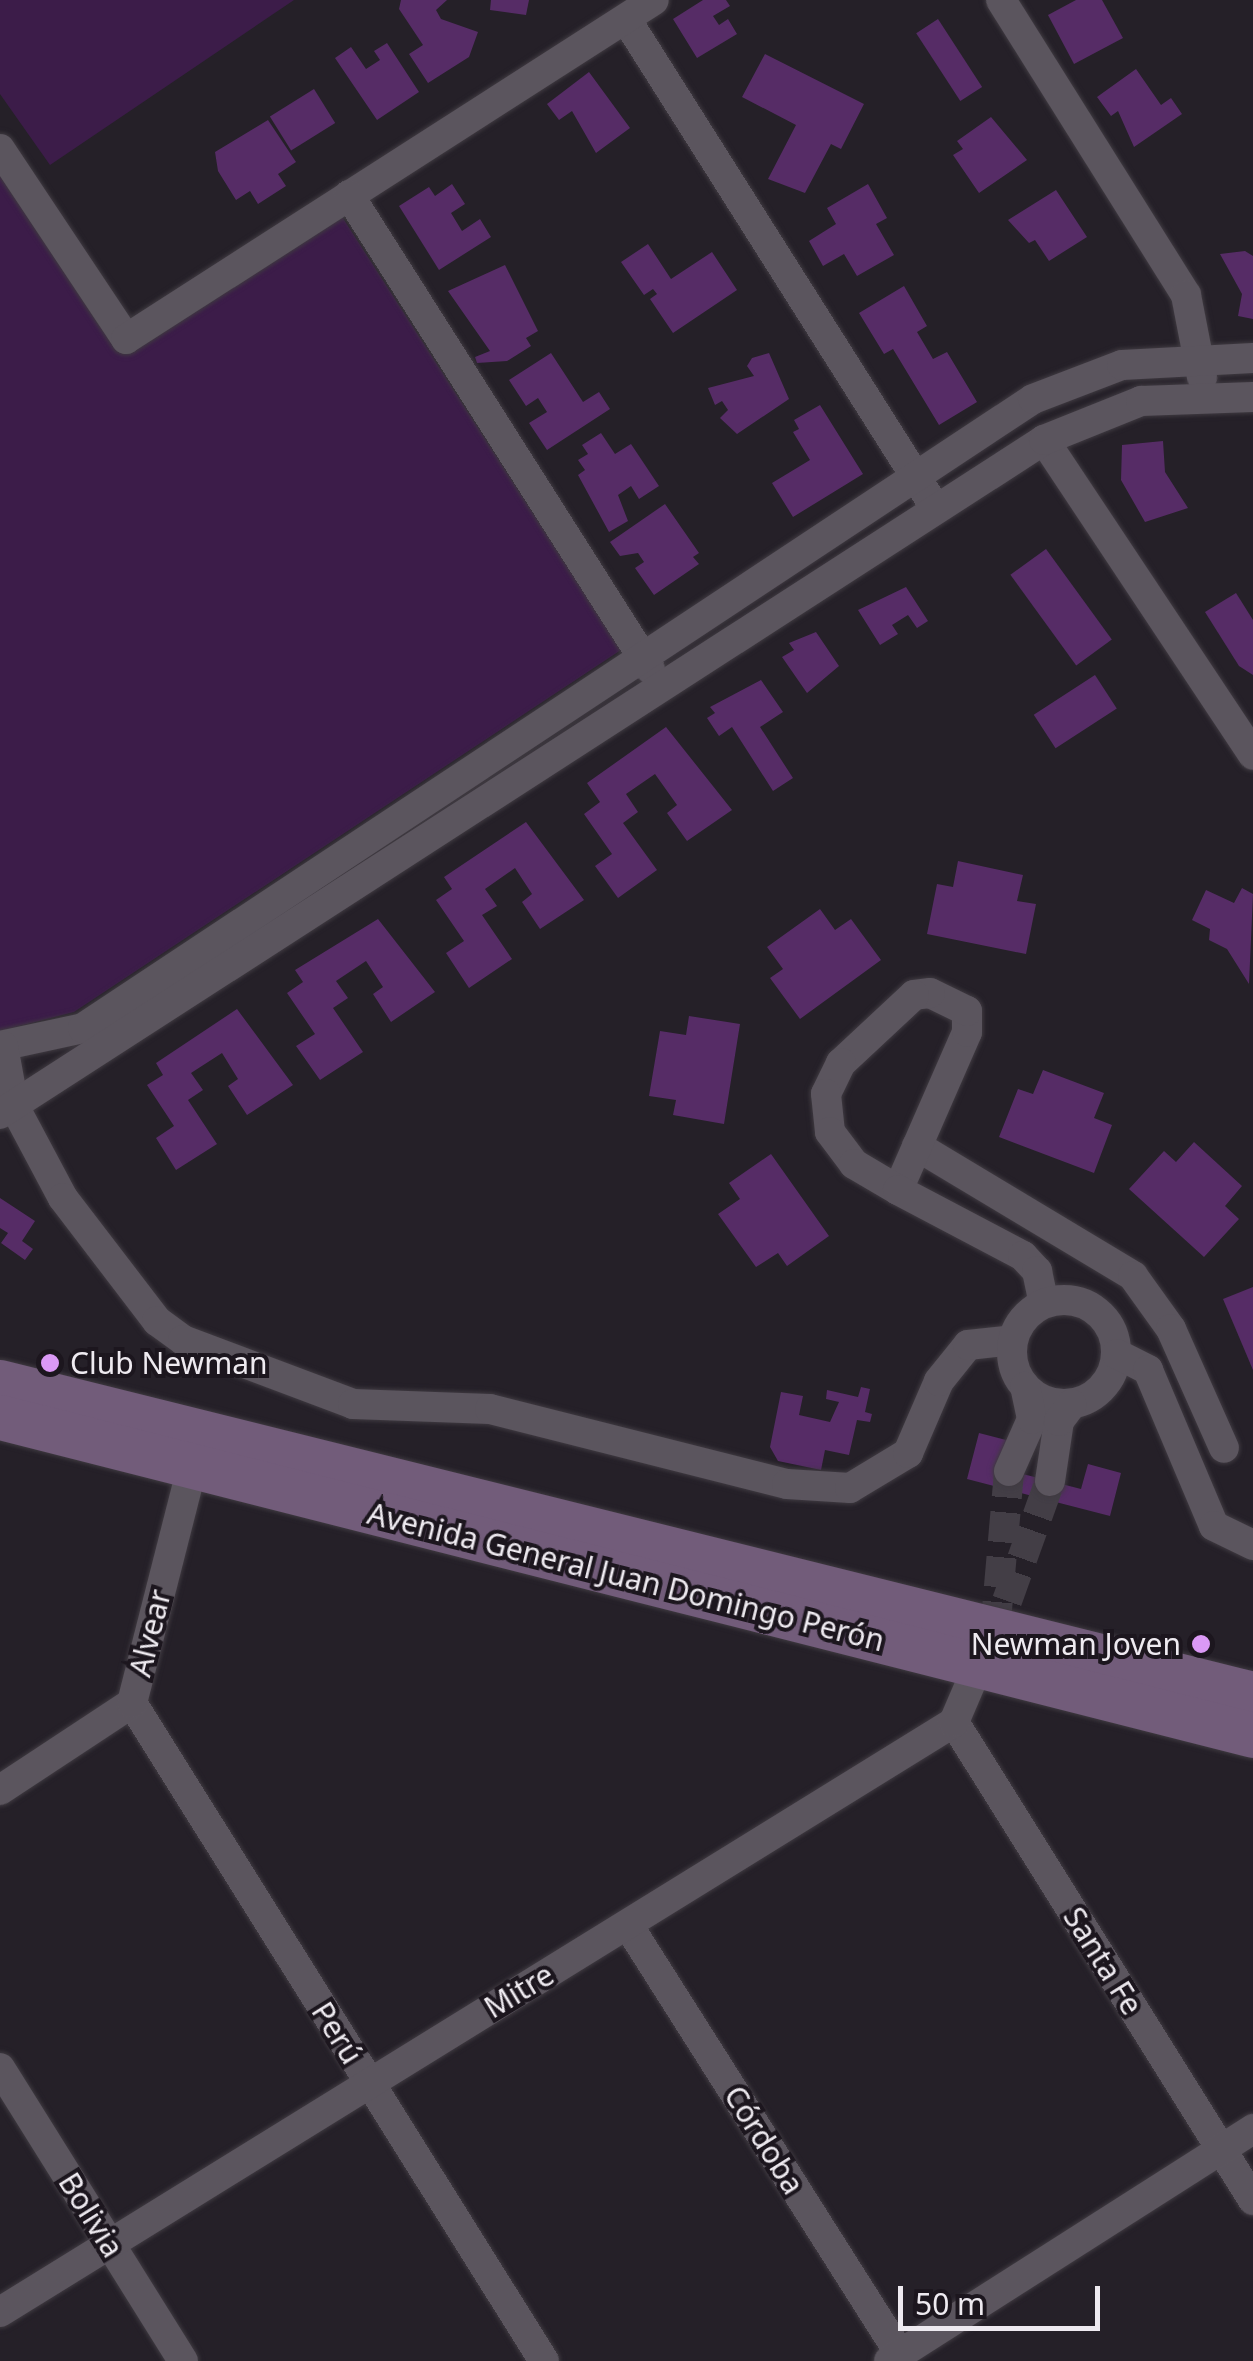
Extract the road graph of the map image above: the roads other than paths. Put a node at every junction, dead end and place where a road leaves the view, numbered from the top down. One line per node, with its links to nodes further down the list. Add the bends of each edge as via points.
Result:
1 (654, 0): 3 (street)
2 (1002, 0): 7 (street, via 1186,295)
3 (626, 19): 5 (street); 11 (street)
4 (0, 150): 5 (street, via 126,339)
5 (349, 195): 13 (street)
6 (1253, 358): 7 (street)
7 (1203, 359): 9 (street); 11 (street, via 1122,365 1076,378 1034,399)
8 (1253, 397): 9 (street)
9 (1200, 399): 10 (street, via 1141,401)
10 (1044, 440): 12 (street); 15 (street)
11 (918, 480): 12 (street); 13 (street)
12 (936, 508): 14 (street)
13 (642, 655): 14 (street); 16 (street, via 83,1028)
14 (661, 686): 17 (street)
15 (1253, 755)
16 (2, 1046): 17 (street)
17 (7, 1110): 23 (street, via 63,1198 157,1321 183,1340 353,1404 490,1409 786,1484 838,1489 871,1480 908,1453 939,1381 968,1344)
18 (917, 1146): 19 (street); 19 (street, via 967,1032 967,1012 930,993 914,995 867,1033 826,1094 830,1132 854,1164); 20 (street)
19 (898, 1190): 21 (street, via 1023,1256 1037,1270)
20 (1134, 1276): 22 (street); 29 (street, via 1171,1329)
21 (1044, 1303): 22 (street, via 1076,1301); 23 (street)
22 (1093, 1308): 24 (street, via 1115,1336)
23 (1012, 1340): 26 (street)
24 (1117, 1354): 27 (street, via 1103,1387); 33 (street, via 1148,1370 1214,1526)
25 (0, 1382): 34 (main road, Avenida General Juan Domingo Perón)
26 (1025, 1387): 27 (street, via 1054,1403); 31 (street, via 1032,1419)
27 (1072, 1404): 32 (street, via 1060,1421)
28 (0, 1417): 30 (main road, Avenida General Juan Domingo Perón)
29 (1224, 1448)
30 (192, 1466): 34 (main road, Avenida General Juan Domingo Perón); 36 (street, Alvear)
31 (1009, 1471)
32 (1050, 1482)
33 (1253, 1544)
34 (986, 1649): 35 (main road, Avenida General Juan Domingo Perón); 37 (street); 38 (main road, Avenida General Juan Domingo Perón)
35 (1253, 1694)
36 (132, 1703): 39 (street, Alvear); 42 (street, Perú)
37 (954, 1722): 40 (street, Mitre); 44 (street, Santa Fe)
38 (1253, 1735)
39 (0, 1790)
40 (628, 1925): 42 (street, Mitre); 48 (street, Córdoba)
41 (0, 2068): 46 (street, Bolivia)
42 (369, 2083): 46 (street, Mitre); 50 (street, Perú)
43 (1253, 2129): 44 (street)
44 (1221, 2150): 45 (street, Santa Fe); 48 (street)
45 (1253, 2200)
46 (108, 2242): 47 (street, Mitre); 49 (street, Bolivia)
47 (0, 2312)
48 (894, 2358)
49 (183, 2361)
50 (544, 2361)

